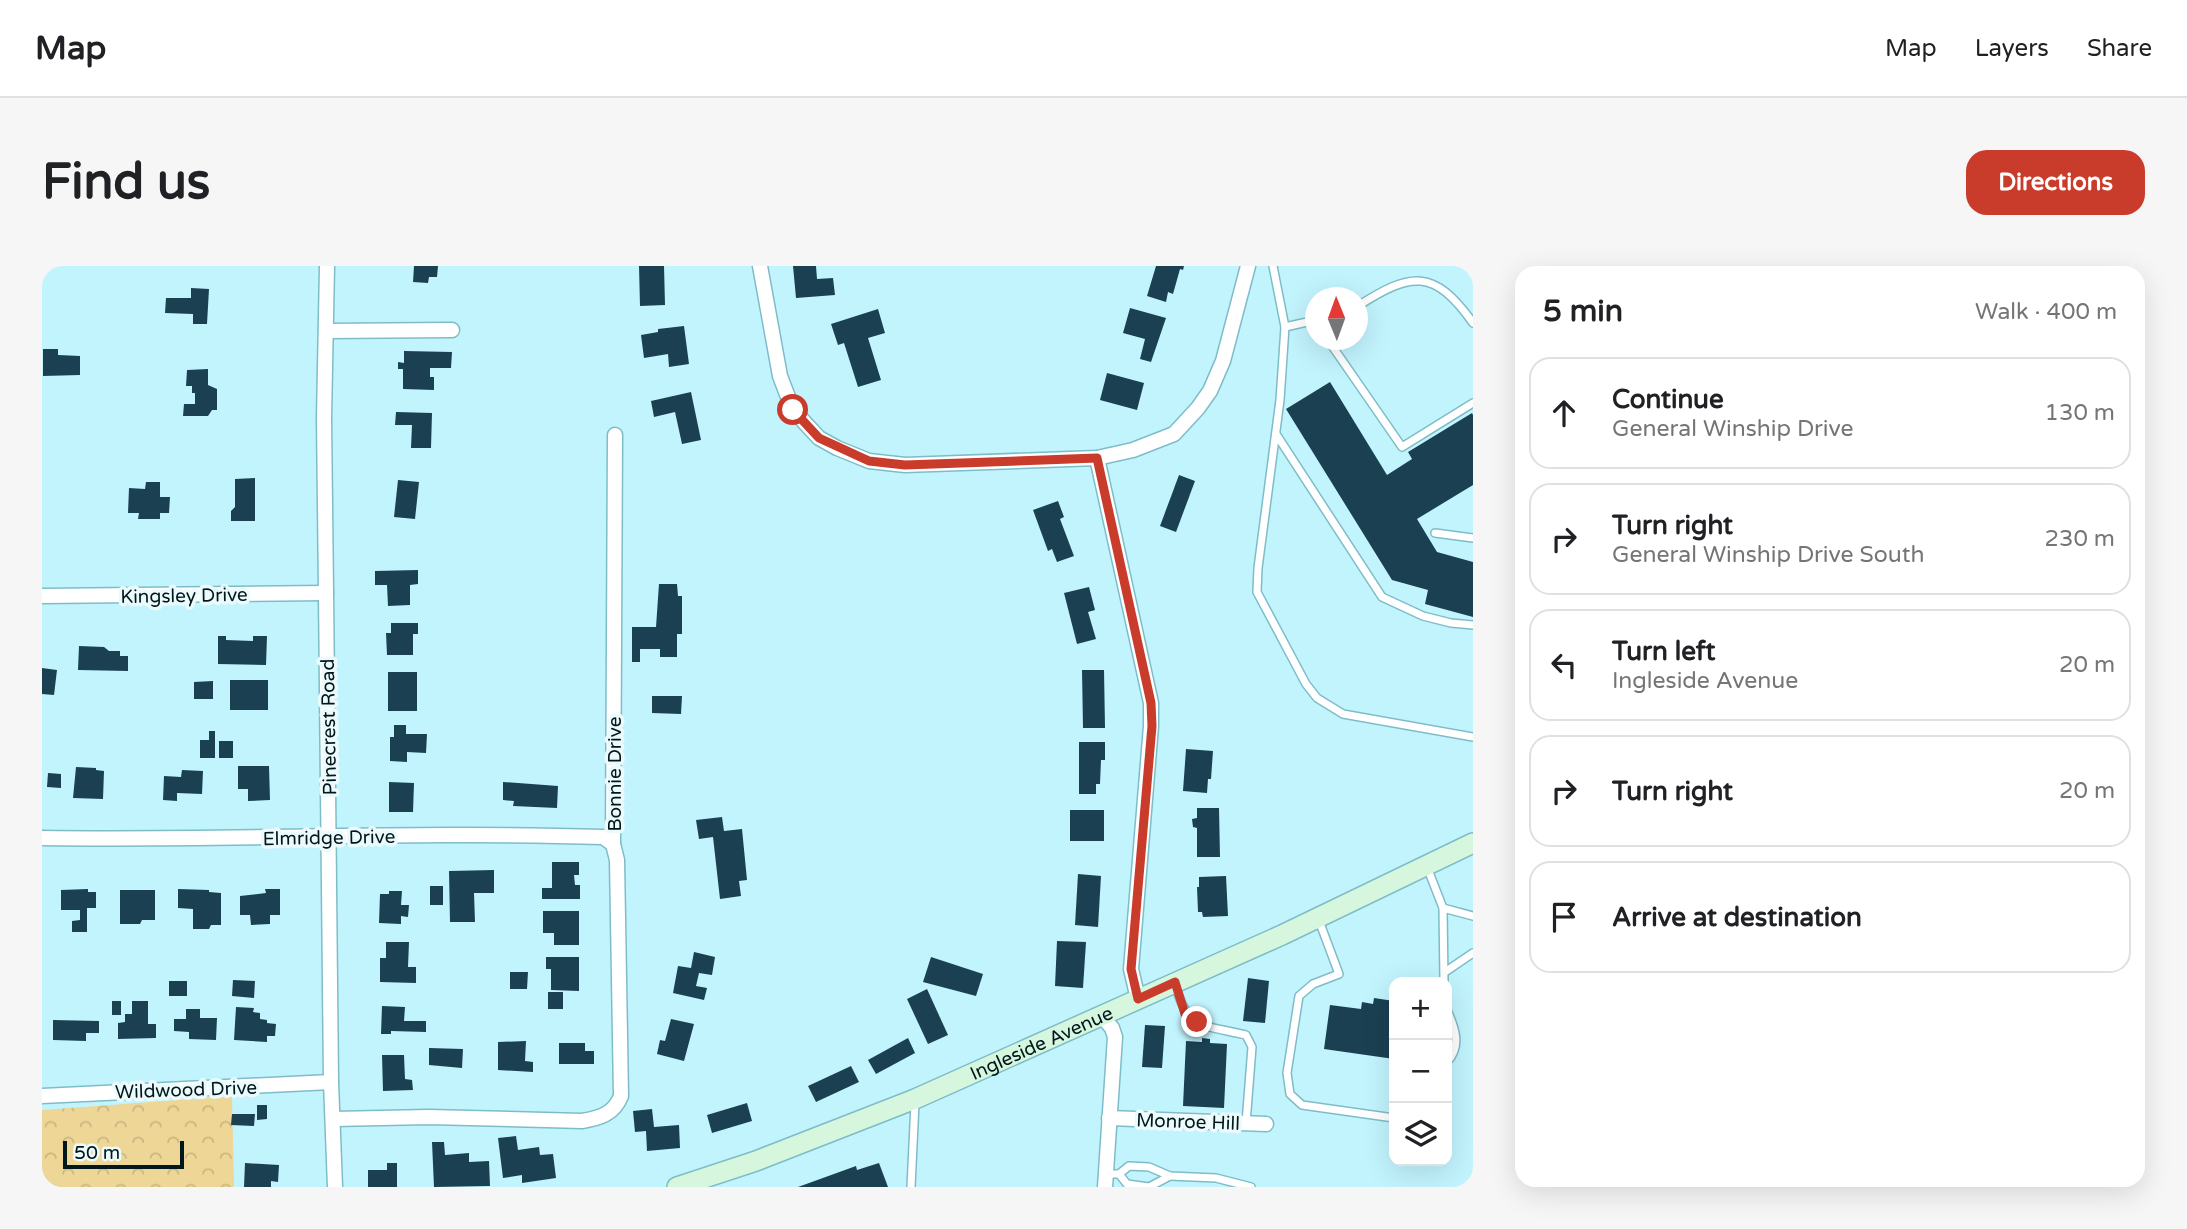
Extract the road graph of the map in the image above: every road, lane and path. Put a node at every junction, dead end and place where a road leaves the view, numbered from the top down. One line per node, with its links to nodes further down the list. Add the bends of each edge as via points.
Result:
1 (327, 266): 10 (street, Pinecrest Road)
2 (760, 266): 15 (street, via 780,376 793,410 819,438 869,461 905,465)
3 (1248, 266): 15 (street, via 1223,361 1198,408 1174,434)
4 (1273, 266): 8 (lane)
5 (1368, 300): 7 (lane, via 1395,284 1422,281 1457,300)
6 (1305, 323): 8 (lane)
7 (1473, 323)
8 (1285, 327): 13 (lane)
9 (452, 330): 10 (street)
10 (326, 331): 18 (street, Pinecrest Road)
11 (1335, 350): 12 (lane, via 1402,447)
12 (1473, 403)
13 (1276, 433): 20 (lane, via 1382,597 1423,616); 21 (lane, via 1258,592 1306,684 1317,698 1343,714)
14 (615, 435): 24 (street, Bonnie Drive)
15 (1097, 458): 34 (street, via 1151,703 1131,969)
16 (1435, 533): 17 (lane)
17 (1473, 538)
18 (326, 593): 19 (street, Kingsley Drive); 23 (street, Pinecrest Road)
19 (42, 596)
20 (1473, 625)
21 (1473, 737)
22 (42, 838): 23 (street, Elmridge Drive)
23 (330, 838): 24 (street, Elmridge Drive, via 511,834 603,837); 38 (street, Pinecrest Road)
24 (613, 844): 43 (street, Bonnie Drive, via 621,1096 613,1110 582,1121)
25 (1473, 844): 26 (street, Ingleside Avenue)
26 (1426, 866): 27 (lane); 29 (street, Ingleside Avenue)
27 (1443, 908): 28 (lane); 31 (lane)
28 (1473, 916)
29 (1318, 918): 33 (street, Ingleside Avenue); 42 (lane, via 1339,974 1313,984 1299,996 1287,1073 1290,1094 1303,1105)
30 (1473, 953): 31 (lane)
31 (1445, 972): 32 (lane)
32 (1444, 977)
33 (1175, 982): 34 (street, Ingleside Avenue); 44 (lane, via 1185,1014 1211,1027 1246,1035 1252,1046)
34 (1138, 999): 35 (street, Ingleside Avenue)
35 (1101, 1015): 40 (street, Ingleside Avenue); 41 (street, via 1115,1037)
36 (1452, 1020): 37 (lane, via 1457,1031)
37 (1452, 1056)
38 (331, 1082): 39 (street, Wildwood Drive); 43 (street, Pinecrest Road)
39 (42, 1096)
40 (915, 1099): 49 (street, Ingleside Avenue); 50 (lane)
41 (1109, 1118): 44 (street, Monroe Hill); 47 (street)
42 (1389, 1118)
43 (333, 1119): 48 (street, Pinecrest Road)
44 (1245, 1123): 45 (street, Monroe Hill)
45 (1266, 1124)
46 (1170, 1176): 47 (lane, via 1149,1187); 47 (lane, via 1149,1167 1129,1166); 51 (lane, via 1216,1178)
47 (1110, 1178)
48 (335, 1187)
49 (677, 1187)
50 (911, 1187)
51 (1251, 1187)

